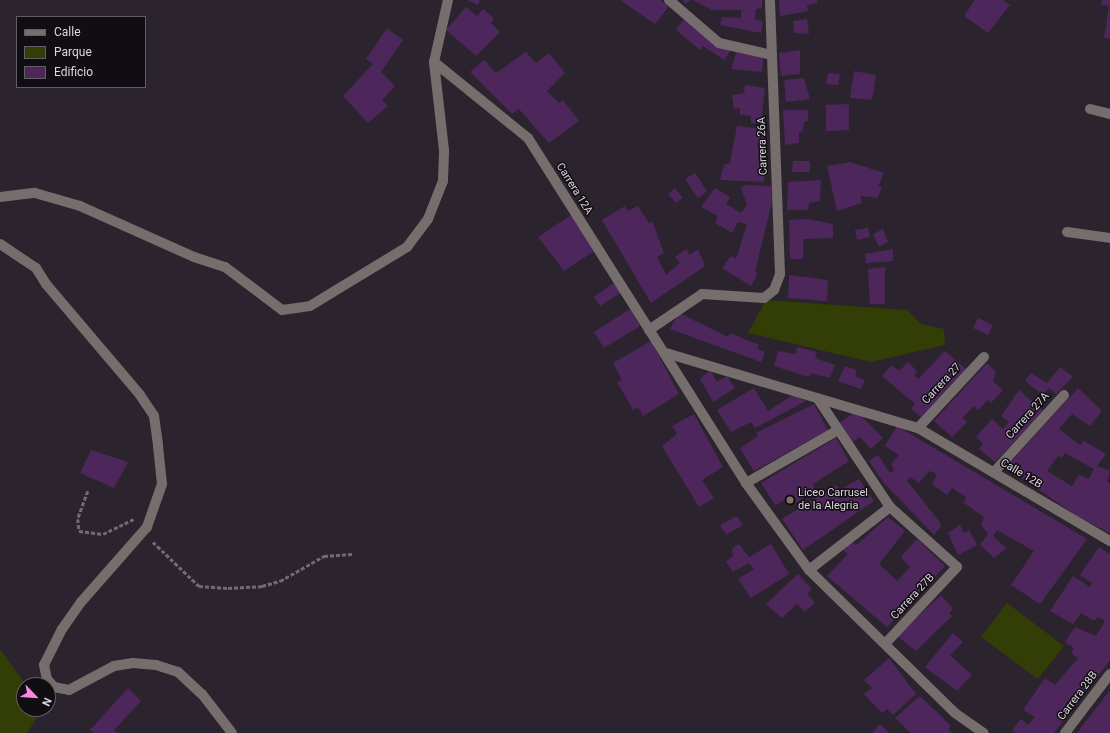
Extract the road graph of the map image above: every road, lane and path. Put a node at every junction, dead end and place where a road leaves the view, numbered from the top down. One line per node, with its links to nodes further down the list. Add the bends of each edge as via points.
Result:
1 (448, 0): 5 (street)
2 (669, 0): 4 (street, via 719,42)
3 (770, 0): 4 (street, Carrera 26A)
4 (772, 55): 12 (street, Carrera 26A, via 780,274 774,290 764,298 702,294)
5 (434, 62): 8 (street, via 444,150 443,181 428,218 407,248 310,306 282,310 225,267 194,257 80,206 35,193); 12 (street, Carrera 12A, via 528,138)
6 (1090, 109): 7 (street)
7 (1110, 114)
8 (0, 197)
9 (1067, 232): 10 (street)
10 (1110, 238)
11 (0, 244): 22 (street, via 36,268 154,416 162,484)
12 (650, 330): 13 (street, Carrera 12A)
13 (666, 353): 16 (street, Calle 12B); 20 (street, Carrera 12A)
14 (984, 357): 17 (street, Carrera 27)
15 (1064, 395): 19 (street, Carrera 27A)
16 (818, 399): 17 (street, Calle 12B); 18 (street)
17 (918, 428): 19 (street, Calle 12B)
18 (838, 430): 20 (street); 23 (street)
19 (994, 472): 25 (street, Calle 12B)
20 (746, 483): 27 (street, Carrera 12A)
21 (88, 491): 22 (path, via 78,519 79,531 103,534)
22 (156, 505): 24 (street)
23 (890, 506): 27 (street); 28 (street, Carrera 27B, via 957,567)
24 (147, 527): 26 (path, via 152,541 199,586 248,589 280,581 324,556); 30 (street, via 80,602 62,629 44,665 47,679 54,687 69,690 114,666 156,665 178,672 202,694)
25 (1110, 541)
26 (352, 554)
27 (809, 570): 28 (street, Carrera 12A)
28 (886, 643): 31 (street, Carrera 12A, via 954,713)
29 (1110, 674): 32 (street, Carrera 28B)
30 (232, 733)
31 (984, 733)
32 (1065, 733)

